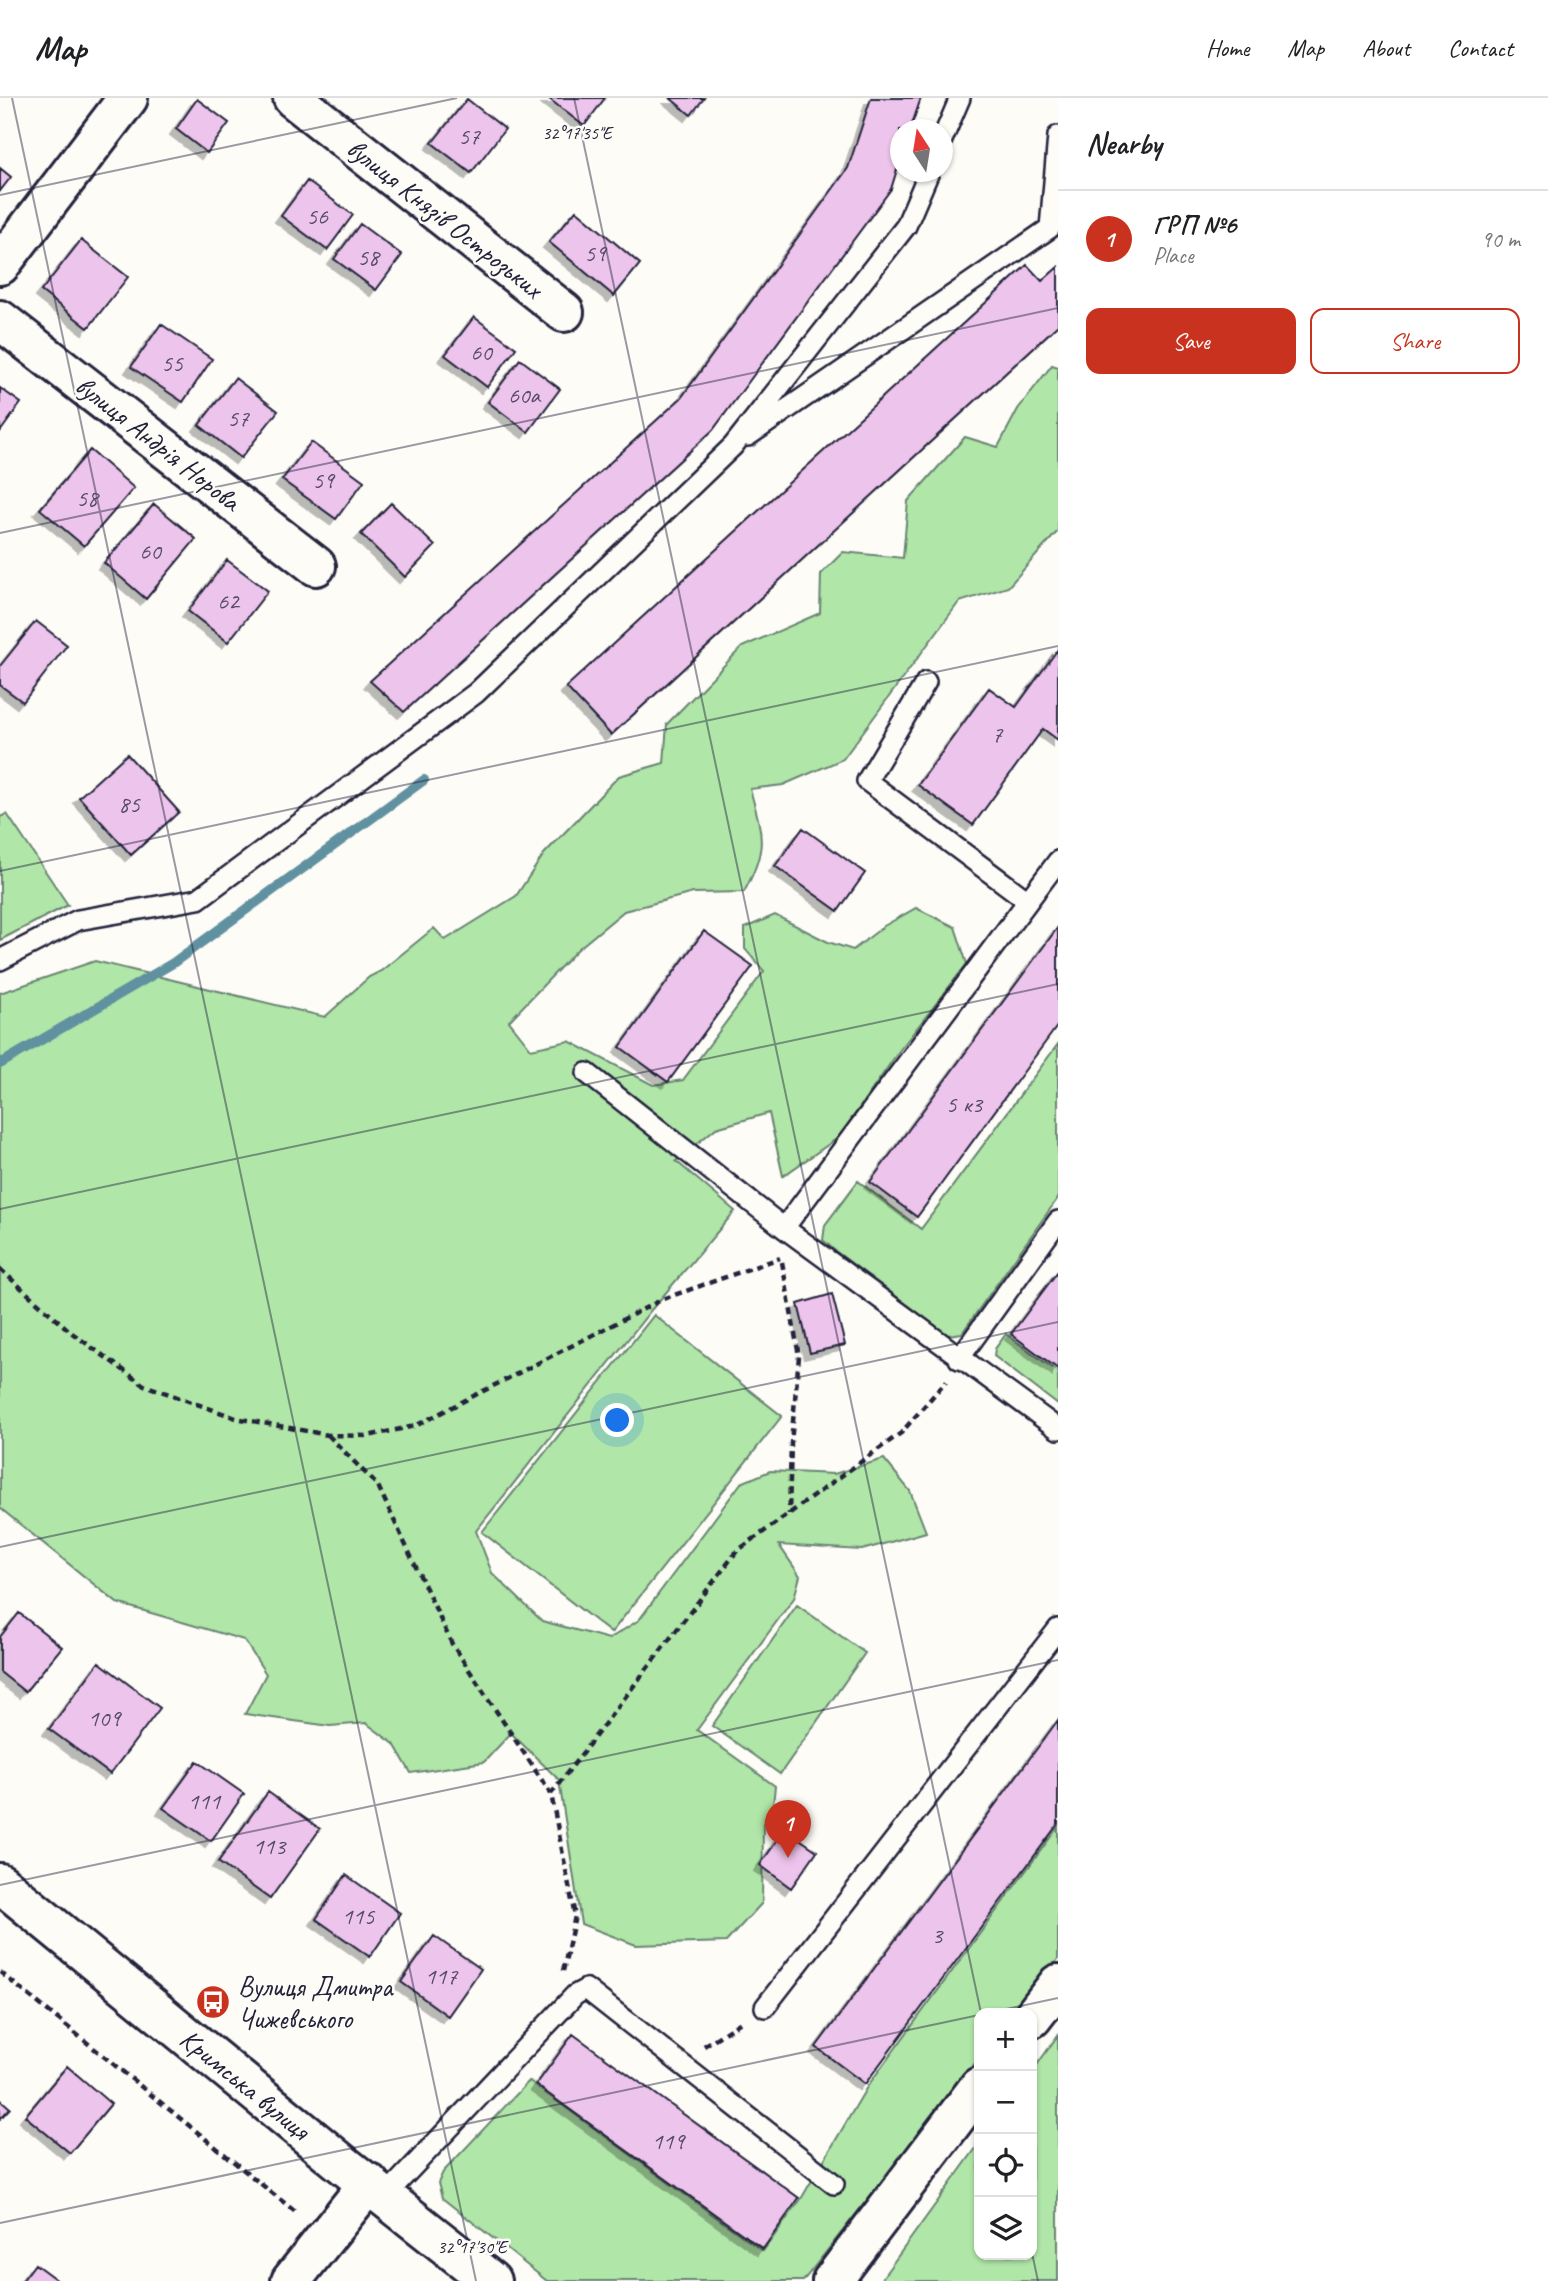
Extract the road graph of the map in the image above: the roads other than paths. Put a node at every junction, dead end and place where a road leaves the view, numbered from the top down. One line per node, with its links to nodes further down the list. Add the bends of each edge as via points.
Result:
1 (128, 98): 7 (street)
2 (293, 98): 8 (street, вулиця Князів Острозьких)
3 (960, 98): 4 (lane)
4 (952, 119)
5 (1058, 136): 10 (lane, via 1050,229)
6 (925, 182): 10 (lane, via 906,226)
7 (0, 265)
8 (564, 312)
9 (0, 320): 11 (street, вулиця Андрія Норова)
10 (733, 446): 15 (lane, via 476,693 198,899 78,920)
11 (316, 566)
12 (926, 682): 14 (lane, via 867,781)
13 (1058, 861): 14 (lane)
14 (1028, 901): 18 (lane)
15 (0, 960)
16 (587, 1073): 18 (lane)
17 (1058, 1221): 19 (lane)
18 (784, 1228): 19 (lane)
19 (959, 1359): 20 (lane)
20 (1058, 1429)
21 (1058, 1629): 24 (lane)
22 (3, 1894): 28 (street, Кримська вулиця)
23 (1058, 1984): 25 (street)
24 (765, 2007)
25 (1037, 2011)
26 (974, 2094): 31 (street)
27 (834, 2183): 28 (lane, via 586,1989)
28 (378, 2189): 29 (street); 30 (street, Кримська вулиця)
29 (291, 2281)
30 (492, 2281)
31 (832, 2281)

